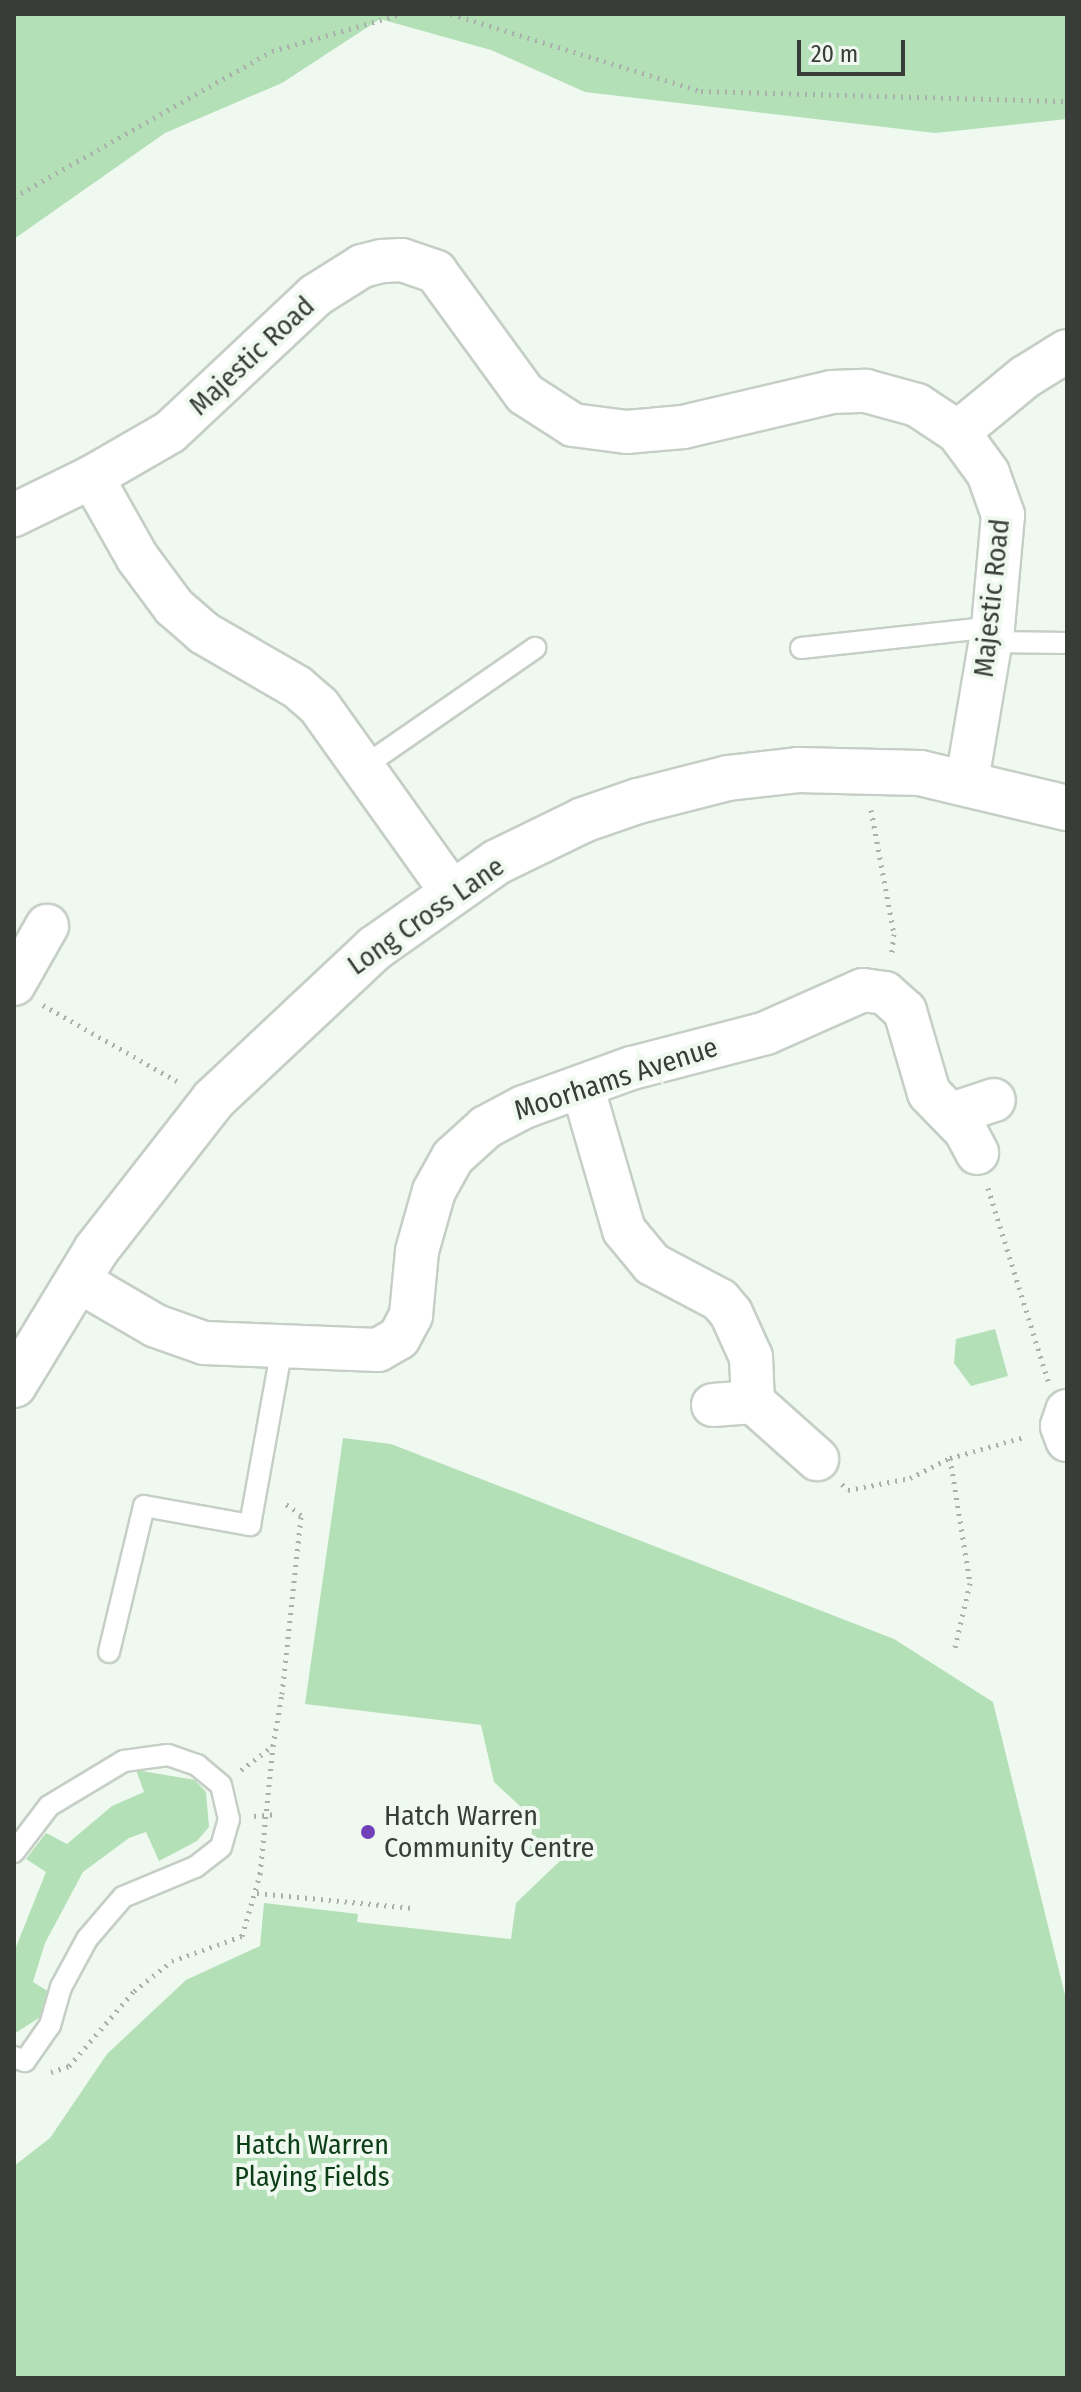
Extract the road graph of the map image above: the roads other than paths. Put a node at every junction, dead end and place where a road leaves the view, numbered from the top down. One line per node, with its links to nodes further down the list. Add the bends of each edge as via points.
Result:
1 (1067, 351): 2 (street, via 1025,377)
2 (958, 432): 3 (street, Majestic Road, via 917,405 866,391 832,392 683,427 627,432 573,425 525,394 436,272 402,260 362,266 324,289 170,432); 5 (street, Majestic Road, via 988,473 1003,515)
3 (92, 477): 4 (street, Majestic Road); 9 (street, via 137,557 174,607 204,633 297,687)
4 (14, 515)
5 (992, 635): 6 (lane); 8 (lane); 10 (street, Majestic Road)
6 (1067, 643)
7 (535, 648): 9 (lane)
8 (801, 648)
9 (366, 765): 12 (street)
10 (967, 780): 11 (street, Long Cross Lane); 12 (street, Long Cross Lane, via 863,770 728,778 583,820)
11 (1067, 808)
12 (451, 891): 19 (street, Long Cross Lane, via 338,979 213,1100)
13 (47, 926): 14 (street)
14 (21, 991)
15 (583, 1089): 17 (street, Moorhams Avenue, via 632,1068 766,1033 863,990 885,993 905,1011 929,1093); 20 (street, Moorhams Avenue, via 504,1116 453,1157 426,1209 411,1315 399,1338 366,1352); 22 (street, via 624,1230 652,1264 720,1300 731,1313 751,1357 733,1404)
16 (994, 1100): 17 (street)
17 (952, 1114): 18 (street)
18 (977, 1153)
19 (77, 1280): 20 (street, Moorhams Avenue, via 179,1335 223,1345); 21 (street, Long Cross Lane)
20 (282, 1347): 23 (lane, via 250,1525 144,1506)
21 (14, 1385)
22 (817, 1459)
23 (109, 1652)
24 (14, 1852): 25 (lane, via 49,1806 124,1761 168,1755 197,1765 221,1785 229,1819 221,1847 195,1867 123,1897 87,1939 61,1987 50,2025)
25 (18, 2065)

